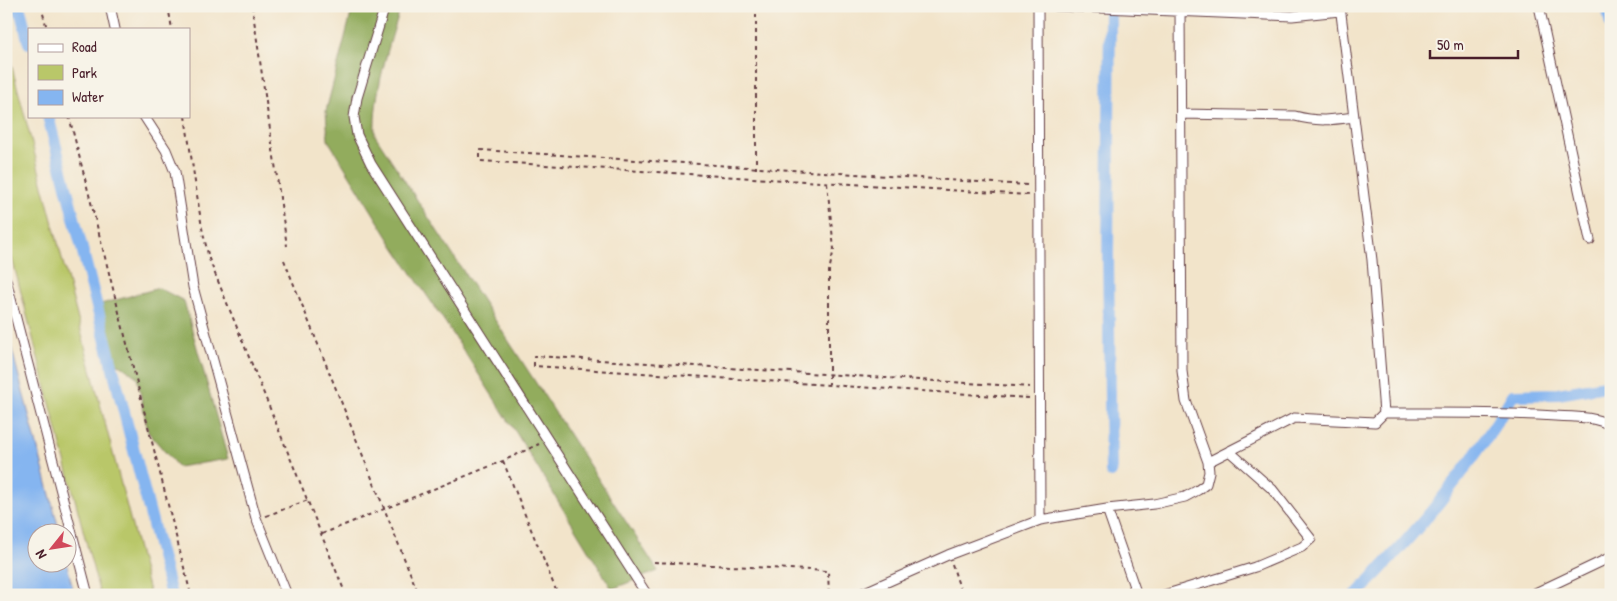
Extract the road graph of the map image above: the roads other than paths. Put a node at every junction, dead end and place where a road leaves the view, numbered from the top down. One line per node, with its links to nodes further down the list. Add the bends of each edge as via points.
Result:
1 (110, 6): 9 (street)
2 (385, 6): 24 (street, via 357,98 354,117 358,135 371,164)
3 (1038, 6): 20 (street)
4 (1056, 6): 6 (street)
5 (1539, 6): 13 (street)
6 (1086, 7): 7 (street)
7 (1180, 9): 8 (street, via 1292,16); 10 (street)
8 (1340, 9): 11 (street)
9 (115, 28)
10 (1181, 114): 11 (street, via 1295,116 1326,121); 18 (street, via 1182,371 1186,401)
11 (1354, 117): 15 (street, via 1372,260)
12 (145, 118): 23 (street, via 166,150 174,172 193,287 256,518)
13 (1590, 240)
14 (6, 280): 22 (street)
15 (1384, 412): 16 (street, via 1518,413 1583,418); 17 (street, via 1376,422 1294,418)
16 (1611, 426)
17 (1229, 451): 18 (street); 27 (street, via 1272,489 1311,539 1302,547 1255,567)
18 (1208, 462): 19 (street, via 1206,484 1192,494 1154,504)
19 (1107, 509): 20 (street); 26 (street)
20 (1040, 520): 25 (street, via 948,555)
21 (1611, 557): 28 (street)
22 (88, 595)
23 (287, 595)
24 (647, 595)
25 (858, 595)
26 (1137, 595)
27 (1164, 595)
28 (1531, 595)

